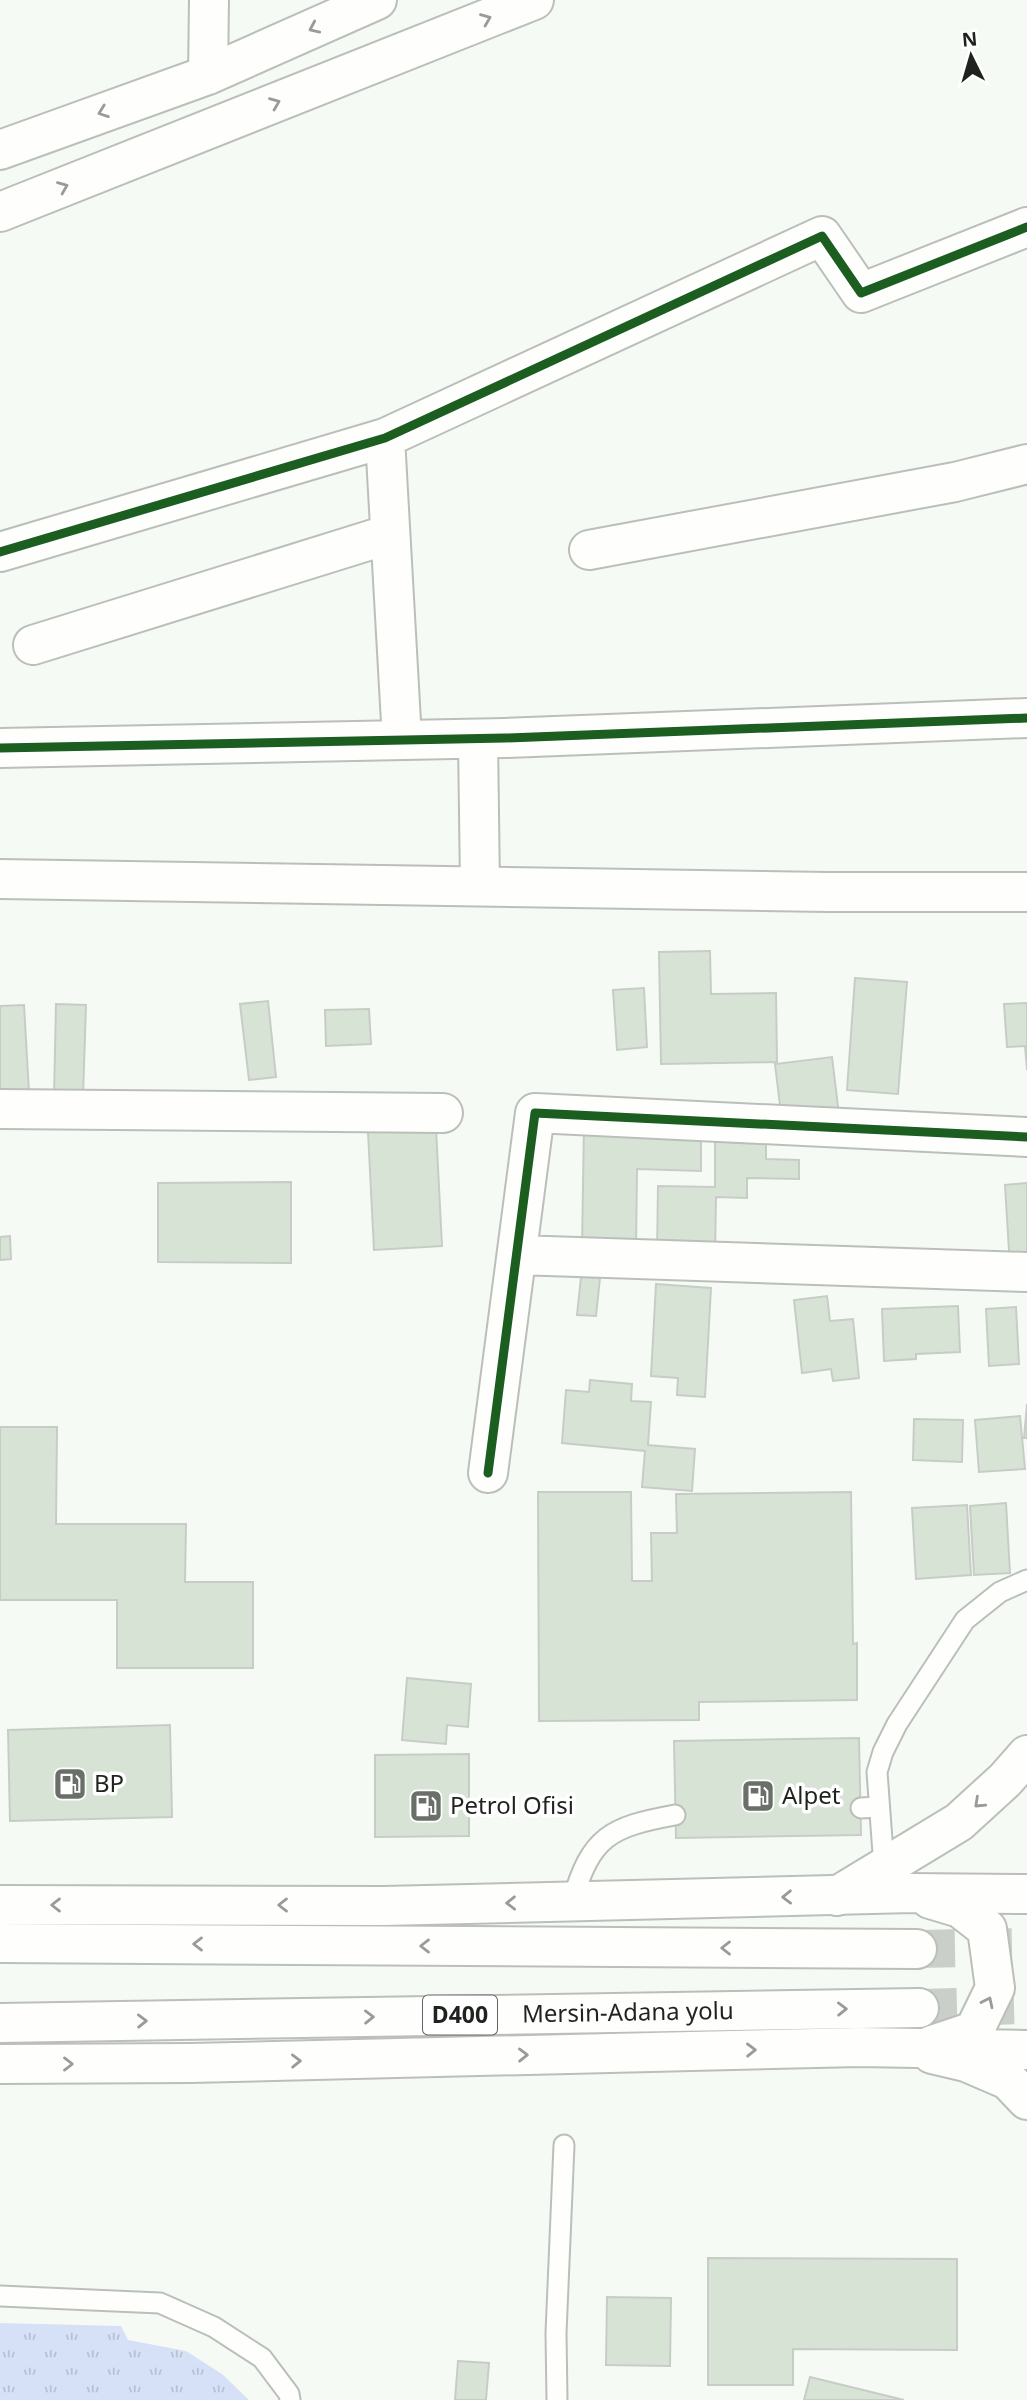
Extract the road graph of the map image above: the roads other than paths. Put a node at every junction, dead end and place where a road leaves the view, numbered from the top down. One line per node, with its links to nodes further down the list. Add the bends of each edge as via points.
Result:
1 (209, 0): 4 (main road)
2 (377, 0): 4 (main road, one-way to 4)
3 (534, 0): 6 (main road, one-way to 3)
4 (208, 75): 5 (main road, one-way to 5)
5 (0, 150)
6 (0, 212)
7 (1027, 228): 8 (main road, via 861,293 822,236)
8 (385, 438): 10 (main road); 12 (main road)
9 (1027, 464): 11 (main road, via 955,482)
10 (390, 534): 13 (main road); 16 (main road)
11 (589, 551)
12 (0, 552)
13 (33, 645)
14 (1027, 718): 15 (main road)
15 (478, 738): 16 (main road); 19 (main road)
16 (402, 740): 17 (main road)
17 (0, 748)
18 (0, 878): 19 (main road)
19 (480, 886): 20 (main road)
20 (1027, 892)
21 (0, 1109): 22 (main road)
22 (443, 1113)
23 (1027, 1137): 24 (main road, via 535,1113)
24 (517, 1255): 25 (main road); 26 (main road)
25 (1027, 1272)
26 (488, 1473)
27 (1027, 1580): 30 (lane, via 1000,1592 965,1620 883,1752 870,1808)
28 (1027, 1755): 30 (main road, one-way to 30, via 959,1822)
29 (675, 1815): 34 (lane, via 634,1823 609,1837 590,1854)
30 (884, 1867): 33 (main road)
31 (912, 1893): 32 (main road); 33 (main road); 40 (main road, one-way to 31, via 974,2031 995,1987 987,1929 960,1908)
32 (1027, 1894)
33 (837, 1896): 34 (main road, one-way to 34)
34 (572, 1902): 35 (main road, one-way to 35)
35 (0, 1905)
36 (0, 1943): 37 (main road, one-way to 36)
37 (917, 1949)
38 (919, 2008): 39 (main road, Mersin-Adana yolu / D400, one-way to 38)
39 (0, 2023)
40 (917, 2050): 41 (main road); 42 (main road, one-way to 40, via 860,2047); 43 (main road, via 966,2062 1009,2081)
41 (1027, 2050)
42 (0, 2064)
43 (1027, 2100)
44 (564, 2145): 47 (lane)
45 (0, 2296): 46 (lane, via 160,2303 214,2327 262,2358)
46 (290, 2400)
47 (557, 2400)

